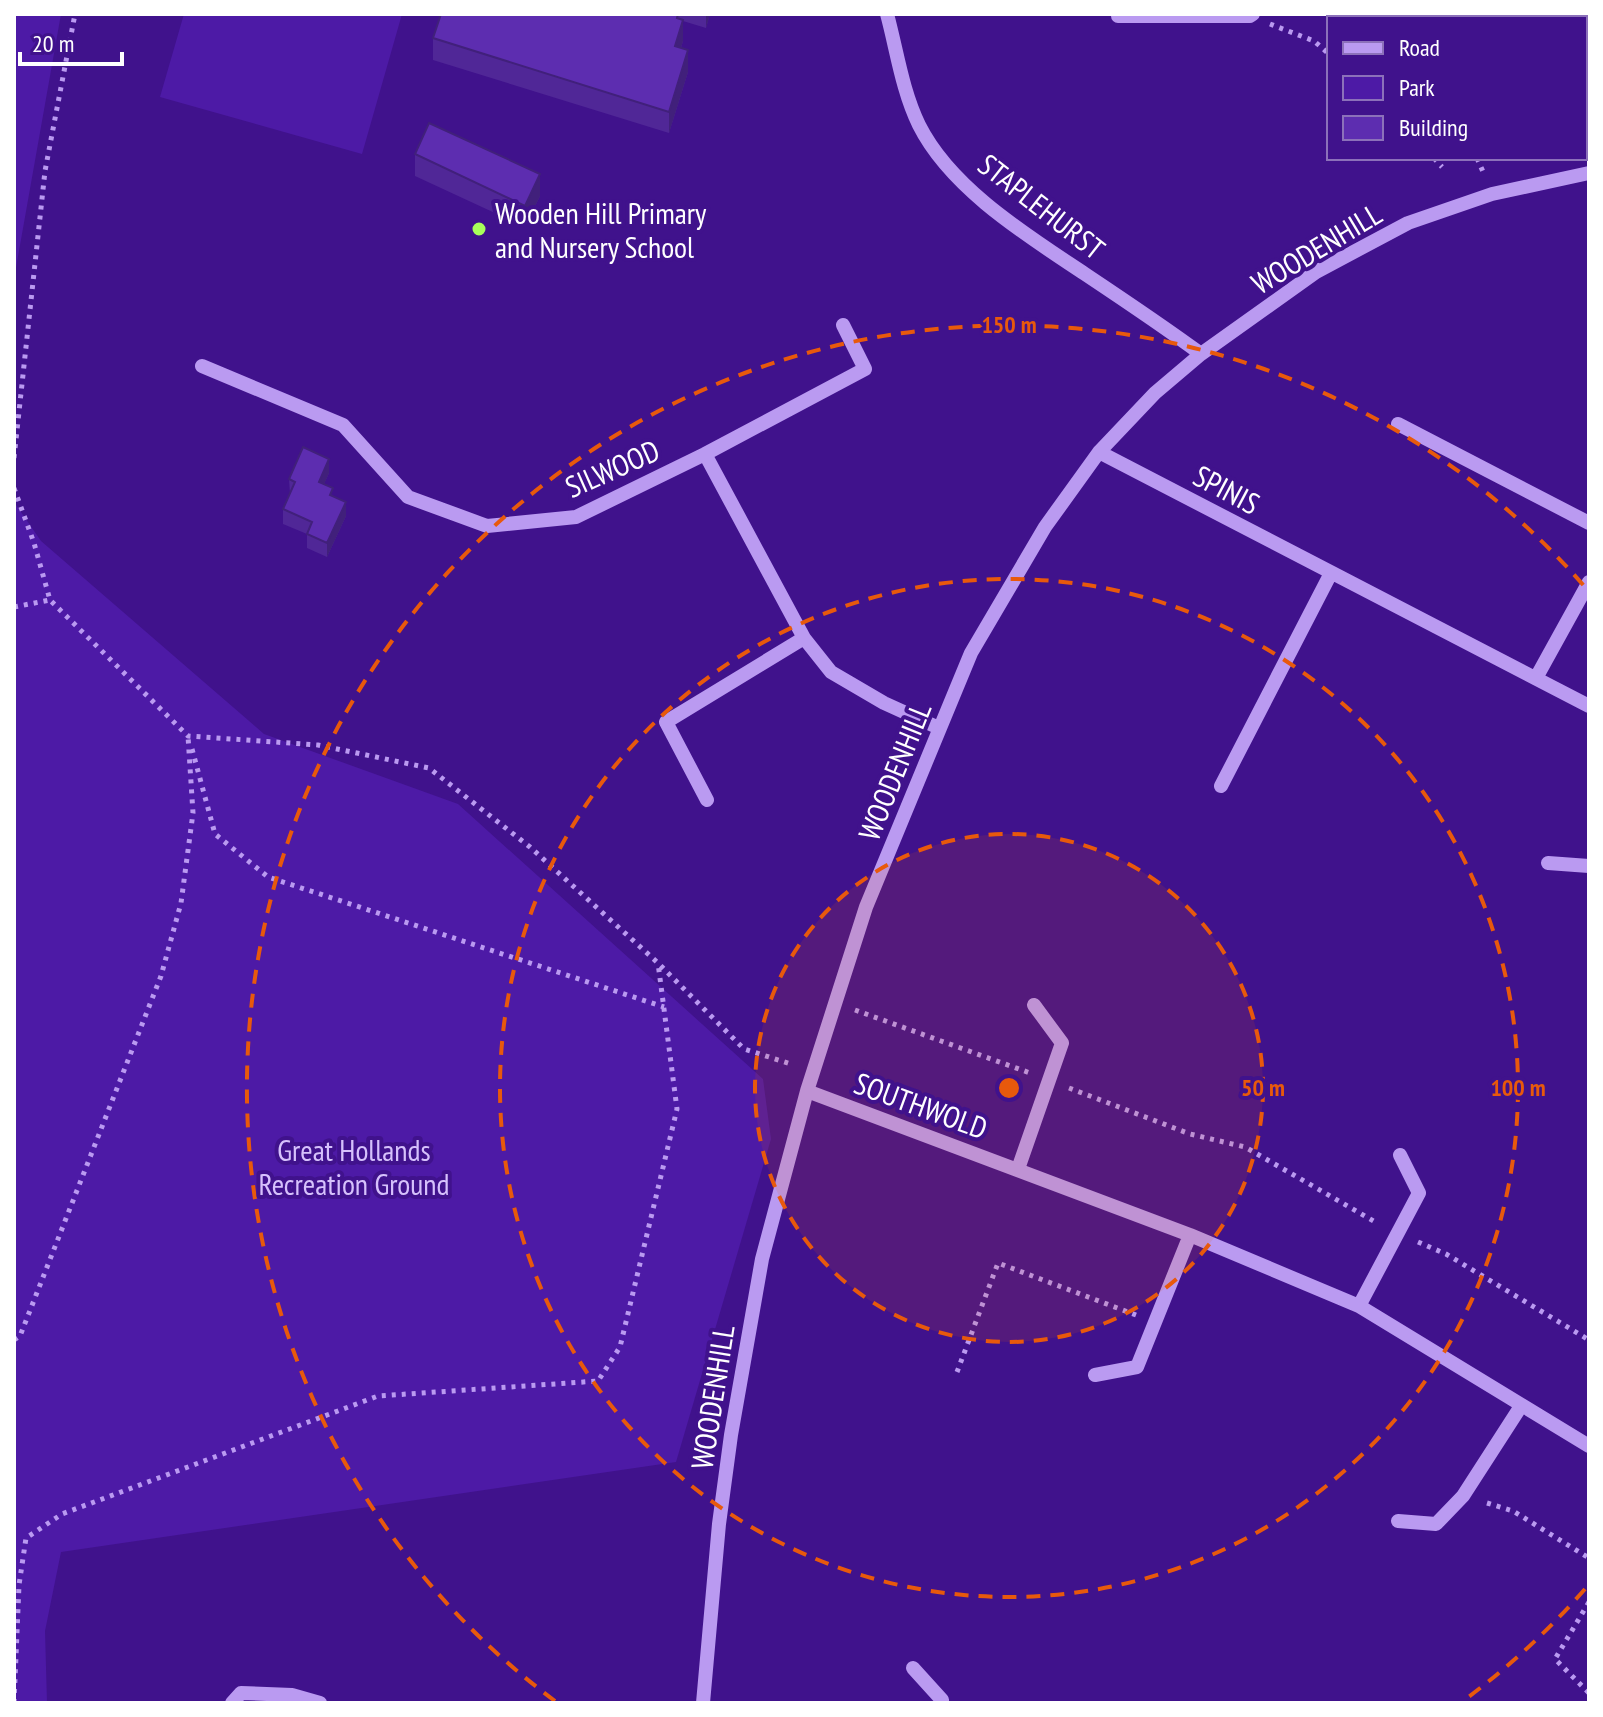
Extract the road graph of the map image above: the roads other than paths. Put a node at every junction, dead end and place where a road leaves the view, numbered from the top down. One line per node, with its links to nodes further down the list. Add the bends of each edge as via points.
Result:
1 (887, 14): 6 (street, STAPLEHURST, via 904,88 919,124 967,185 1021,231)
2 (1252, 15): 3 (street)
3 (1118, 16)
4 (1589, 173): 6 (street, WOODENHILL, via 1492,194 1408,223 1316,272)
5 (843, 325): 10 (street, SILWOOD, via 865,369)
6 (1201, 354): 9 (street, WOODENHILL)
7 (202, 366): 10 (street, SILWOOD, via 343,425 408,497 487,526 576,517)
8 (1398, 424): 11 (street)
9 (1099, 452): 12 (street, SPINIS); 17 (street, WOODENHILL, via 1045,527 993,615)
10 (705, 454): 14 (street, SILWOOD)
11 (1589, 523)
12 (1331, 573): 15 (street, SPINIS); 18 (street)
13 (1589, 582): 15 (street)
14 (804, 638): 17 (street, SILWOOD, via 831,672); 19 (street, via 666,722)
15 (1536, 678): 16 (street, SPINIS)
16 (1589, 706)
17 (939, 728): 23 (street, WOODENHILL, via 866,907)
18 (1221, 786)
19 (707, 800)
20 (1548, 863): 21 (street)
21 (1589, 866)
22 (1034, 1005): 25 (street, SOUTHWOLD, via 1062,1043)
23 (807, 1091): 25 (street, SOUTHWOLD); 35 (street, WOODENHILL, via 762,1259 747,1338 719,1524)
24 (1400, 1155): 27 (street, via 1419,1193)
25 (1018, 1169): 26 (street, SOUTHWOLD)
26 (1190, 1235): 27 (street, SOUTHWOLD); 28 (street, via 1137,1367)
27 (1359, 1306): 29 (street, SOUTHWOLD)
28 (1095, 1375)
29 (1521, 1406): 30 (street, SOUTHWOLD); 31 (street, via 1463,1496 1436,1524)
30 (1589, 1446)
31 (1398, 1521)
32 (913, 1668): 36 (street)
33 (232, 1703): 34 (street, via 241,1693 292,1695)
34 (320, 1703)
35 (703, 1703)
36 (941, 1703)

